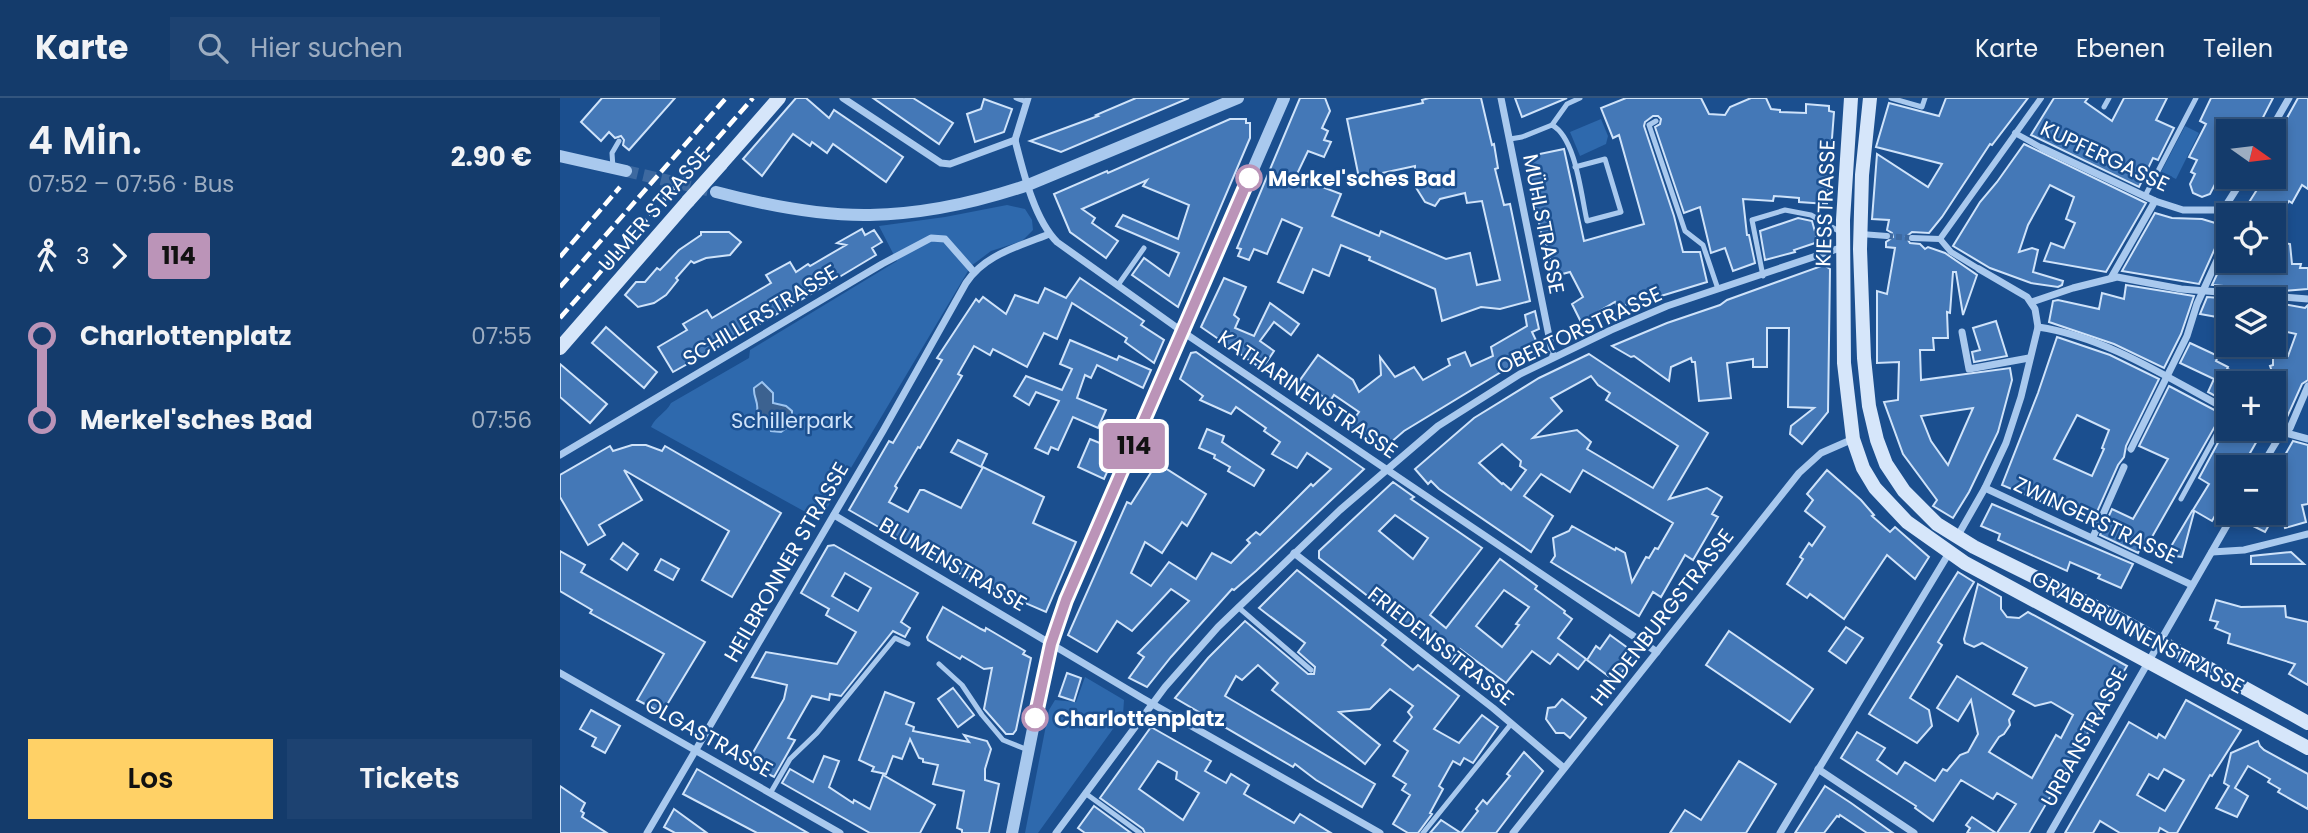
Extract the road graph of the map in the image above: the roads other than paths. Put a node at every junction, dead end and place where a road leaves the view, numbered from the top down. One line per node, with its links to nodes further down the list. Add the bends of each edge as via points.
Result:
1 (779, 98): 54 (main road, ULMER STRASSE, bridge)
2 (844, 98): 23 (street, via 941,163 950,164)
3 (1016, 98): 16 (lane)
4 (1238, 98): 29 (street)
5 (1284, 98): 52 (street)
6 (1501, 98): 22 (street, MÜHLSTRASSE)
7 (1580, 98): 20 (lane, via 1566,104)
8 (1851, 98): 39 (main road, KIESSTRASSE)
9 (1870, 98): 35 (main road, KIESSTRASSE)
10 (1891, 98): 11 (lane, via 1922,107)
11 (1925, 98)
12 (2040, 98): 21 (street)
13 (2109, 98): 17 (lane)
14 (2196, 98): 31 (lane)
15 (2289, 98): 18 (street)
16 (1028, 100): 23 (street)
17 (2104, 107)
18 (2277, 119)
19 (1656, 121): 47 (lane, via 1649,125 1685,231 1703,245)
20 (1552, 125): 22 (lane); 27 (lane, via 1567,141)
21 (2015, 132): 25 (street, KUPFERGASSE); 38 (street)
22 (1510, 139): 55 (street, MÜHLSTRASSE)
23 (1015, 140): 29 (street)
24 (619, 142): 28 (lane, via 612,153)
25 (2042, 148): 31 (street, KUPFERGASSE)
26 (560, 156): 28 (street)
27 (1575, 167): 27 (lane, via 1587,221 1621,212 1605,159)
28 (620, 169)
29 (1028, 185): 30 (street, via 939,207 871,215 812,211); 34 (street)
30 (716, 192)
31 (2144, 196): 32 (street, KUPFERGASSE)
32 (2155, 201): 33 (street, KUPFERGASSE); 45 (street)
33 (2216, 213)
34 (1049, 234): 43 (street, HEILBRONNER STRASSE, via 994,256); 46 (street, KATHARINENSTRASSE)
35 (1861, 234): 36 (street); 60 (main road, KIESSTRASSE)
36 (1887, 236)
37 (1912, 238): 38 (street)
38 (1940, 239): 42 (street, via 1951,252)
39 (1843, 241): 44 (street, OBERTORSTRASSE); 44 (lane, via 1811,215 1785,210 1752,220); 64 (main road, KIESSTRASSE, via 1846,390)
40 (1144, 248): 46 (lane)
41 (2216, 262): 48 (street)
42 (1979, 269): 50 (street)
43 (974, 272): 68 (street, SCHILLERSTRASSE, via 945,239 931,238); 73 (street, HEILBRONNER STRASSE)
44 (1763, 276): 47 (street, OBERTORSTRASSE)
45 (2111, 278): 48 (street); 50 (street)
46 (1118, 285): 52 (street, KATHARINENSTRASSE)
47 (1718, 289): 55 (street, OBERTORSTRASSE)
48 (2203, 291): 49 (street); 57 (street)
49 (2308, 299)
50 (2032, 302): 51 (street)
51 (2038, 327): 56 (street); 57 (street, via 2123,355)
52 (1183, 332): 70 (street, KATHARINENSTRASSE); 85 (street)
53 (1962, 332): 56 (street, via 1969,369)
54 (560, 348)
55 (1553, 356): 70 (street, OBERTORSTRASSE, via 1438,426)
56 (2029, 358): 71 (street, via 2012,426)
57 (2166, 377): 59 (street); 66 (street)
58 (2308, 386): 61 (street)
59 (2216, 405)
60 (1869, 406): 64 (main road, via 1865,424); 67 (main road, KIESSTRASSE)
61 (2286, 432)
62 (2216, 434): 72 (lane)
63 (2286, 434): 65 (street)
64 (1853, 439): 67 (main road, via 1867,440); 80 (main road, GRABBRUNNENSTRASSE, via 1863,468 1882,497); 86 (street, HINDENBURGSTRASSE, via 1821,453 1799,473)
65 (2308, 439)
66 (2131, 449)
67 (1881, 452): 76 (main road, GRABBRUNNENSTRASSE, via 1915,503)
68 (560, 455)
69 (2124, 467): 77 (street)
70 (1387, 468): 79 (street, OBERTORSTRASSE); 86 (street, KATHARINENSTRASSE)
71 (1985, 488): 76 (street); 77 (street, ZWINGERSTRASSE)
72 (2180, 499)
73 (834, 515): 85 (street, BLUMENSTRASSE); 96 (street, HEILBRONNER STRASSE)
74 (2227, 525): 78 (street, URBANSTRASSE)
75 (2308, 534): 78 (street, via 2244,550)
76 (1957, 537): 83 (main road, GRABBRUNNENSTRASSE)
77 (2093, 537): 81 (street, ZWINGERSTRASSE)
78 (2212, 552): 81 (street, URBANSTRASSE)
79 (1294, 553): 82 (street, OBERTORSTRASSE); 93 (street, FRIEDENSSTRASSE)
80 (1949, 553): 87 (main road, GRABBRUNNENSTRASSE); 98 (street)
81 (2192, 585): 83 (street, URBANSTRASSE)
82 (1238, 607): 89 (lane); 91 (street, OBERTORSTRASSE)
83 (2159, 640): 87 (street, URBANSTRASSE); 92 (main road, GRABBRUNNENSTRASSE)
84 (908, 644): 99 (lane, via 895,638 790,760)
85 (1051, 644): 91 (street, BLUMENSTRASSE); 95 (street)
86 (1657, 652): 97 (street, HINDENBURGSTRASSE)
87 (2148, 660): 94 (main road, GRABBRUNNENSTRASSE); 111 (street, URBANSTRASSE)
88 (939, 664): 95 (lane, via 962,685 1003,740)
89 (1311, 670)
90 (560, 673): 96 (street, OLGASTRASSE)
91 (1153, 704): 100 (street, OBERTORSTRASSE); 106 (street, BLUMENSTRASSE)
92 (2308, 723)
93 (1511, 724): 97 (street, FRIEDENSSTRASSE); 107 (lane)
94 (2308, 748)
95 (1028, 750): 103 (street)
96 (695, 751): 99 (street, OLGASTRASSE); 102 (street, HEILBRONNER STRASSE)
97 (1564, 768): 108 (street, HINDENBURGSTRASSE)
98 (1818, 769): 109 (street); 110 (street)
99 (771, 792): 101 (street, OLGASTRASSE)
100 (1085, 793): 104 (street, OBERTORSTRASSE); 105 (lane)
101 (835, 832)
102 (647, 833)
103 (1012, 833)
104 (1056, 833)
105 (1140, 833)
106 (1380, 833)
107 (1423, 833)
108 (1513, 833)
109 (1780, 833)
110 (1914, 833)
111 (2050, 833)

